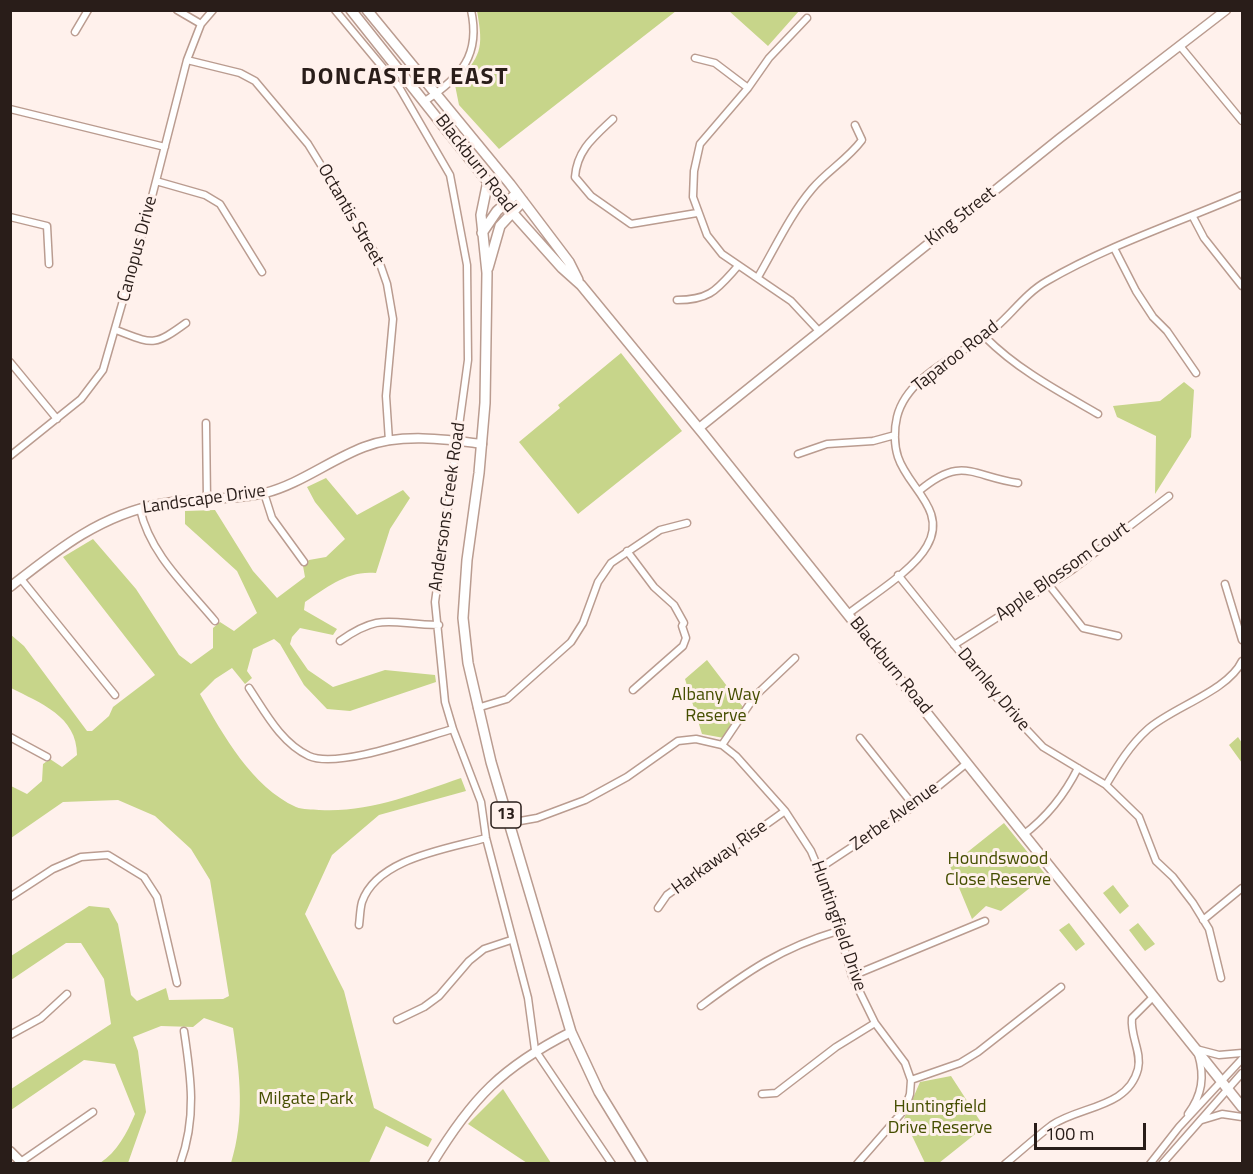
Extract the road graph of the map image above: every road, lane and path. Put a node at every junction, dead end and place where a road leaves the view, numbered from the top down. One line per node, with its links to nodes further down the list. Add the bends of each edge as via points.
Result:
1 (88, 10): 11 (street)
2 (177, 10): 10 (street)
3 (213, 10): 10 (street, Canopus Drive)
4 (335, 10): 57 (street, Andersons Creek Road, via 399,87 450,175 467,265 468,360)
5 (351, 10): 17 (main road, Blackburn Road)
6 (367, 10): 16 (main road, Blackburn Road)
7 (471, 10): 16 (street, via 474,47 459,73)
8 (1226, 10): 12 (street, King Street)
9 (807, 18): 15 (street, via 769,58)
10 (201, 24): 14 (street, Canopus Drive)
11 (75, 32)
12 (1180, 46): 20 (street); 47 (street, King Street)
13 (695, 58): 15 (street, via 715,63)
14 (187, 60): 24 (street, Canopus Drive); 56 (street, Octantis Street, via 240,73 255,81 308,144 378,258 393,318 386,396)
15 (748, 88): 32 (street, via 700,144 694,171)
16 (436, 93): 17 (street); 27 (main road, Blackburn Road)
17 (425, 101): 26 (main road, Blackburn Road)
18 (10, 109): 24 (street)
19 (1242, 109): 20 (street)
20 (1235, 113): 22 (street)
21 (613, 119): 32 (street, via 586,145 576,164 575,177 591,196 631,224)
22 (1242, 121)
23 (855, 125): 41 (street, via 862,140 850,157 813,188)
24 (165, 147): 25 (street, Canopus Drive)
25 (156, 181): 39 (street, via 205,195 220,204); 46 (street, Canopus Drive)
26 (488, 181): 30 (main road, Blackburn Road); 35 (main road, 13)
27 (517, 193): 29 (main road, Blackburn Road); 30 (main road)
28 (1242, 195): 34 (street, Taparoo Road)
29 (523, 201): 31 (main road, Andersons Creek Road / 13); 42 (main road, Blackburn Road, via 569,262)
30 (504, 202): 31 (main road, Blackburn Road); 35 (main road)
31 (511, 212): 40 (main road, Andersons Creek Road / 13, via 496,234); 42 (main road, Blackburn Road)
32 (697, 213): 38 (street, via 707,235)
33 (10, 217): 37 (street, via 47,226)
34 (1193, 217): 36 (street, Taparoo Road); 43 (street, via 1204,238)
35 (482, 234): 40 (main road, Andersons Creek Road / 13)
36 (1114, 248): 48 (street, Taparoo Road, via 1044,282); 50 (street, via 1153,317)
37 (49, 264)
38 (738, 266): 41 (street); 44 (street, via 715,292 699,300)
39 (262, 272)
40 (487, 273): 58 (main road, Andersons Creek Road / 13)
41 (758, 278): 47 (street, via 791,301)
42 (581, 285): 54 (main road, Blackburn Road)
43 (1242, 286)
44 (677, 300)
45 (186, 323): 46 (street, via 162,340 145,340)
46 (116, 330): 52 (street, Canopus Drive, via 95,383)
47 (818, 330): 54 (street, King Street)
48 (985, 337): 51 (street, via 1024,372); 55 (street, Taparoo Road, via 924,377 897,415)
49 (10, 362): 52 (street)
50 (1196, 373)
51 (1098, 414)
52 (57, 419): 60 (street, Canopus Drive)
53 (206, 423): 65 (street)
54 (699, 428): 75 (main road, Blackburn Road)
55 (895, 435): 59 (street, via 873,441 827,444); 62 (street, Taparoo Road, via 897,457)
56 (389, 441): 57 (street, Landscape Drive); 63 (street, Landscape Drive, via 366,446)
57 (457, 441): 58 (street, Landscape Drive); 77 (street, Andersons Creek Road, via 438,567 435,602)
58 (482, 444): 87 (main road, Andersons Creek Road / 13, via 466,560 463,618)
59 (798, 454)
60 (10, 456)
61 (1018, 483): 62 (street, via 963,469 948,471)
62 (919, 491): 70 (street, Taparoo Road, via 932,514 934,530 927,548)
63 (264, 493): 65 (street, Landscape Drive); 69 (street, via 272,518)
64 (1169, 496): 73 (street, Apple Blossom Court)
65 (207, 500): 66 (street, Landscape Drive)
66 (140, 508): 71 (street, Landscape Drive, via 72,539); 76 (street, via 145,530 161,557)
67 (687, 523): 68 (street, via 660,530)
68 (627, 551): 85 (street, via 654,587 674,605 687,638); 87 (street, via 611,563 598,582 583,623 571,642 507,699)
69 (304, 562)
70 (898, 575): 75 (street, Taparoo Road); 81 (street, Darnley Drive)
71 (21, 579): 74 (street, Landscape Drive); 86 (street)
72 (1225, 584): 79 (street)
73 (1049, 585): 78 (street, via 1083,628); 81 (street, Apple Blossom Court)
74 (10, 587)
75 (848, 614): 93 (main road, Blackburn Road)
76 (215, 621)
77 (439, 625): 80 (street, via 384,620 362,625); 88 (street, Andersons Creek Road, via 445,702)
78 (1118, 636)
79 (1242, 640)
80 (340, 641)
81 (954, 645): 94 (street, Darnley Drive, via 1043,747)
82 (795, 658): 91 (street, via 755,696)
83 (1242, 661): 95 (street, via 1230,677 1149,728 1120,760)
84 (249, 688): 88 (street, via 275,727 310,757 336,759 361,755)
85 (633, 690)
86 (115, 695)
87 (476, 708): 98 (main road, Andersons Creek Road / 13)
88 (453, 729): 100 (street, Andersons Creek Road, via 481,802)
89 (10, 737): 92 (street)
90 (860, 738): 96 (street)
91 (722, 745): 97 (street, Huntingfield Drive); 98 (street, via 696,739 678,741 627,777 585,800 537,818)
92 (47, 757)
93 (967, 763): 96 (street, Zerbe Avenue); 99 (main road, Blackburn Road)
94 (1078, 768): 95 (street, Darnley Drive); 99 (street, via 1060,799)
95 (1106, 786): 105 (street, Darnley Drive, via 1139,817 1156,861 1173,877)
96 (914, 806): 101 (street, Zerbe Avenue)
97 (785, 811): 101 (street, Huntingfield Drive); 104 (street, Harkaway Rise, via 667,895)
98 (509, 823): 120 (main road, Andersons Creek Road / 13)
99 (1023, 835): 115 (main road, Blackburn Road)
100 (486, 838): 107 (street, via 412,858 395,867 378,880 363,901); 109 (street, Andersons Creek Road)
101 (820, 868): 108 (street, Huntingfield Drive)
102 (1242, 888): 105 (street)
103 (10, 897): 112 (street, via 53,868 81,857 108,855 144,877 157,897)
104 (658, 908)
105 (1203, 920): 111 (street, Darnley Drive)
106 (985, 921): 110 (street)
107 (359, 925)
108 (838, 931): 110 (street, Huntingfield Drive); 116 (street, via 774,955)
109 (511, 940): 117 (street, via 484,949 439,996); 123 (street, Andersons Creek Road, via 528,998)
110 (852, 976): 118 (street, Huntingfield Drive)
111 (1221, 978)
112 (177, 983)
113 (1061, 987): 127 (street, via 978,1052 960,1063)
114 (67, 994): 121 (street, via 40,1018)
115 (1153, 997): 122 (main road, Blackburn Road); 142 (street, via 1132,1018 1131,1032 1139,1064 1126,1090 1117,1098 1053,1125)
116 (701, 1006)
117 (397, 1020)
118 (875, 1023): 127 (street, Huntingfield Drive, via 905,1063); 129 (street, via 776,1093)
119 (184, 1031): 137 (street, via 193,1103)
120 (571, 1032): 123 (street); 140 (main road, Andersons Creek Road / 13, via 599,1092)
121 (10, 1035)
122 (1196, 1049): 124 (street, via 1215,1055); 128 (main road, Blackburn Road); 134 (street, Blackburn Road, via 1201,1089)
123 (535, 1050): 138 (street, via 493,1083 459,1119); 139 (street, Andersons Creek Road)
124 (1242, 1053)
125 (1242, 1059): 128 (street)
126 (1242, 1073): 128 (street)
127 (911, 1080): 141 (street, via 905,1109)
128 (1225, 1086): 130 (main road, Blackburn Road); 133 (street); 134 (street)
129 (762, 1094)
130 (1242, 1107)
131 (93, 1112): 136 (street)
132 (1242, 1118): 133 (street, via 1222,1114)
133 (1198, 1123): 144 (street)
134 (1179, 1127): 143 (street)
135 (11, 1153): 136 (street)
136 (22, 1162)
137 (180, 1164)
138 (432, 1164)
139 (612, 1164)
140 (643, 1164)
141 (857, 1164)
142 (1005, 1164)
143 (1150, 1164)
144 (1162, 1164)

